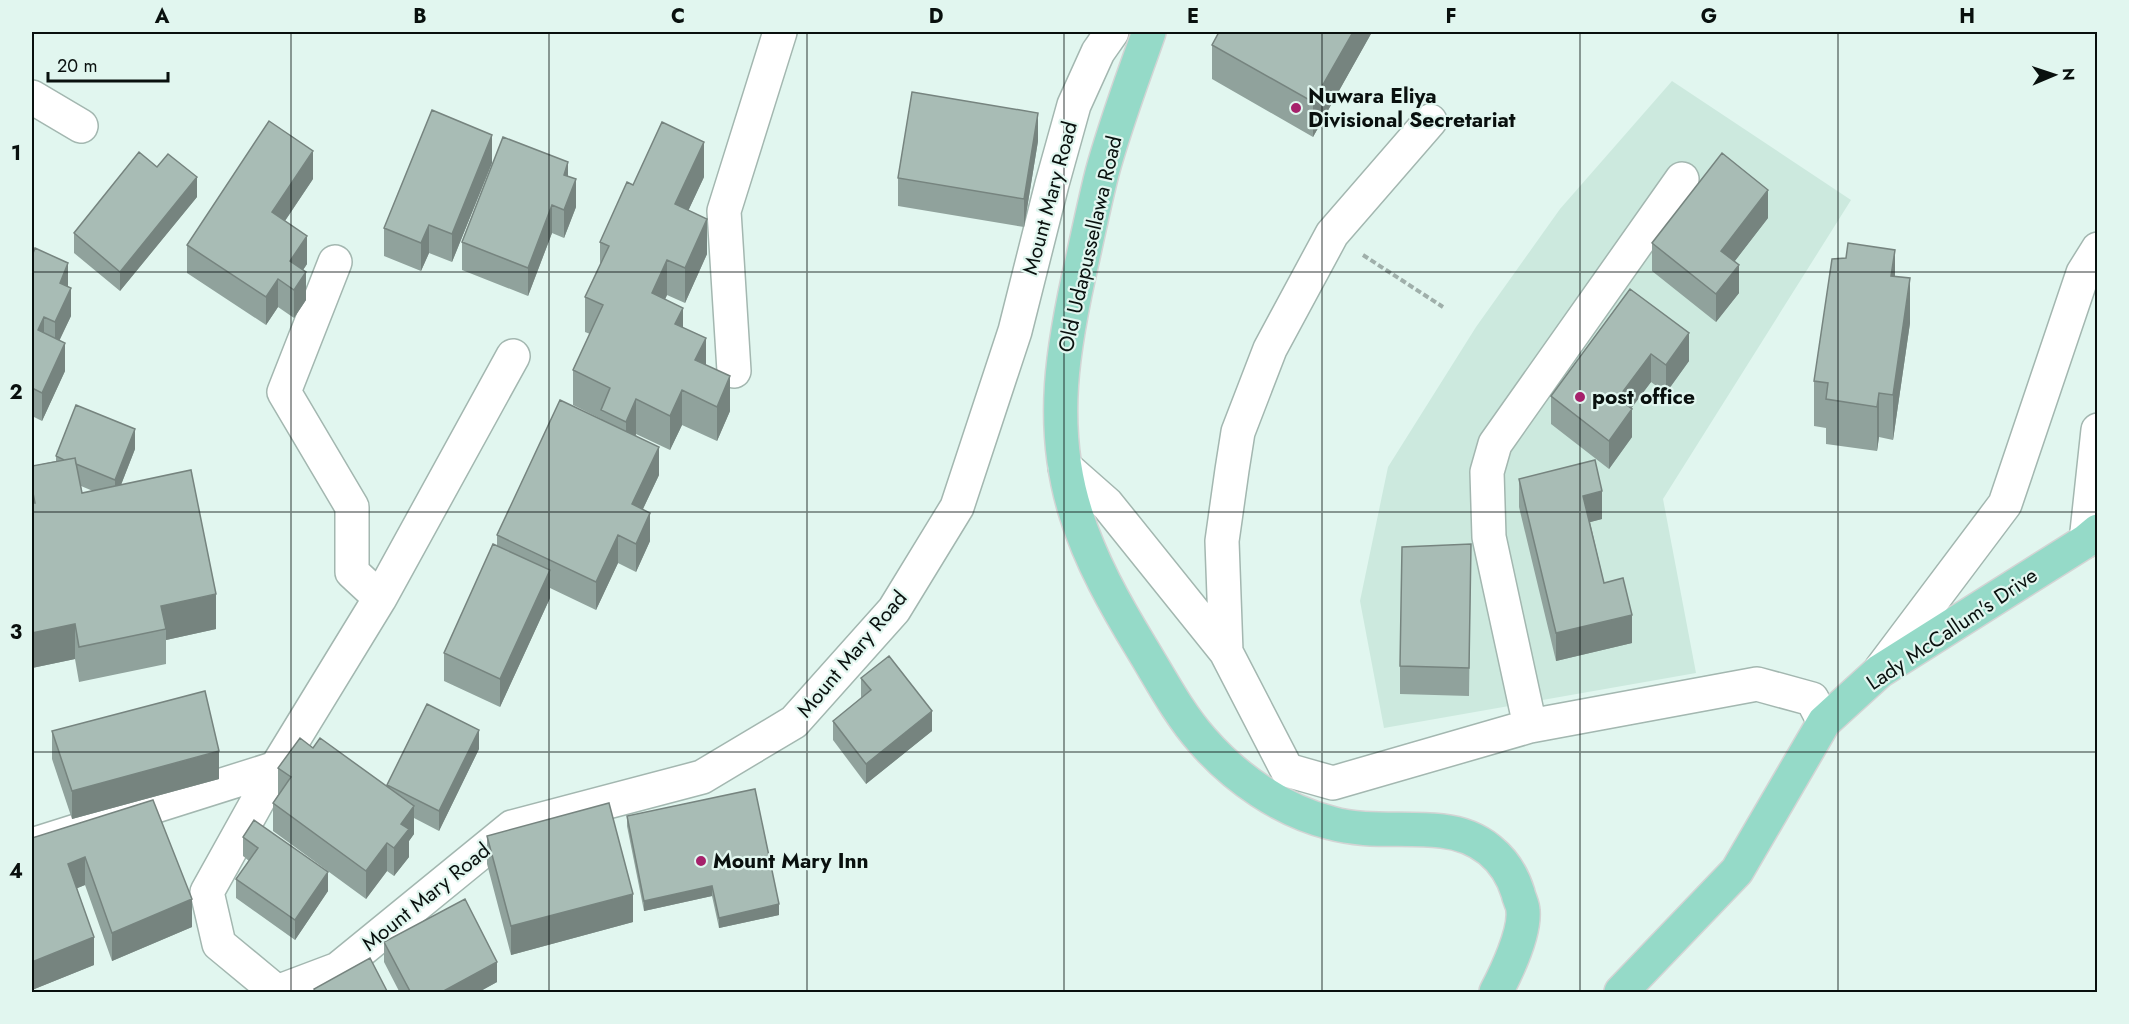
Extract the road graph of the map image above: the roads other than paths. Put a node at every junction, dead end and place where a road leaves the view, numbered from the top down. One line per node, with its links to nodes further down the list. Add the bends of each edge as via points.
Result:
1 (778, 32): 11 (street, via 724,211)
2 (1112, 32): 20 (street, Mount Mary Road, via 1098,52 1074,105 1015,331 957,507 894,610 794,722 702,777 512,827 338,969 277,993 219,944 207,892)
3 (1149, 32): 13 (main road, Old Udapussellawa Road, via 1103,171 1071,309 1062,366 1060,422)
4 (32, 97): 6 (street)
5 (1430, 121): 16 (street, via 1332,234 1270,349 1238,432 1222,541)
6 (81, 126)
7 (1682, 179): 19 (street, via 1495,444 1487,472 1489,537)
8 (2097, 249): 17 (street, via 2084,273 2005,504)
9 (335, 262): 15 (street, via 284,392 352,507 352,572)
10 (513, 356): 15 (street, Mount Mary Road)
11 (734, 371)
12 (2097, 430): 14 (street)
13 (1065, 467): 16 (street, via 1107,504); 22 (main road, Old Udapussellawa Road, via 1086,541 1131,631 1202,740 1234,770 1299,814 1334,824 1467,836 1484,844 1501,860 1515,884 1523,911 1518,941)
14 (2092, 536): 17 (main road, Lady McCallum's Drive)
15 (380, 598): 20 (street, Mount Mary Road)
16 (1226, 652): 19 (street, via 1287,770 1333,783)
17 (1880, 671): 18 (main road, Lady McCallum's Drive)
18 (1824, 722): 19 (street, via 1812,699 1757,684); 23 (main road, Lady McCallum's Drive, via 1737,871)
19 (1530, 726)
20 (276, 768): 21 (street)
21 (32, 845)
22 (1496, 993)
23 (1621, 993)

